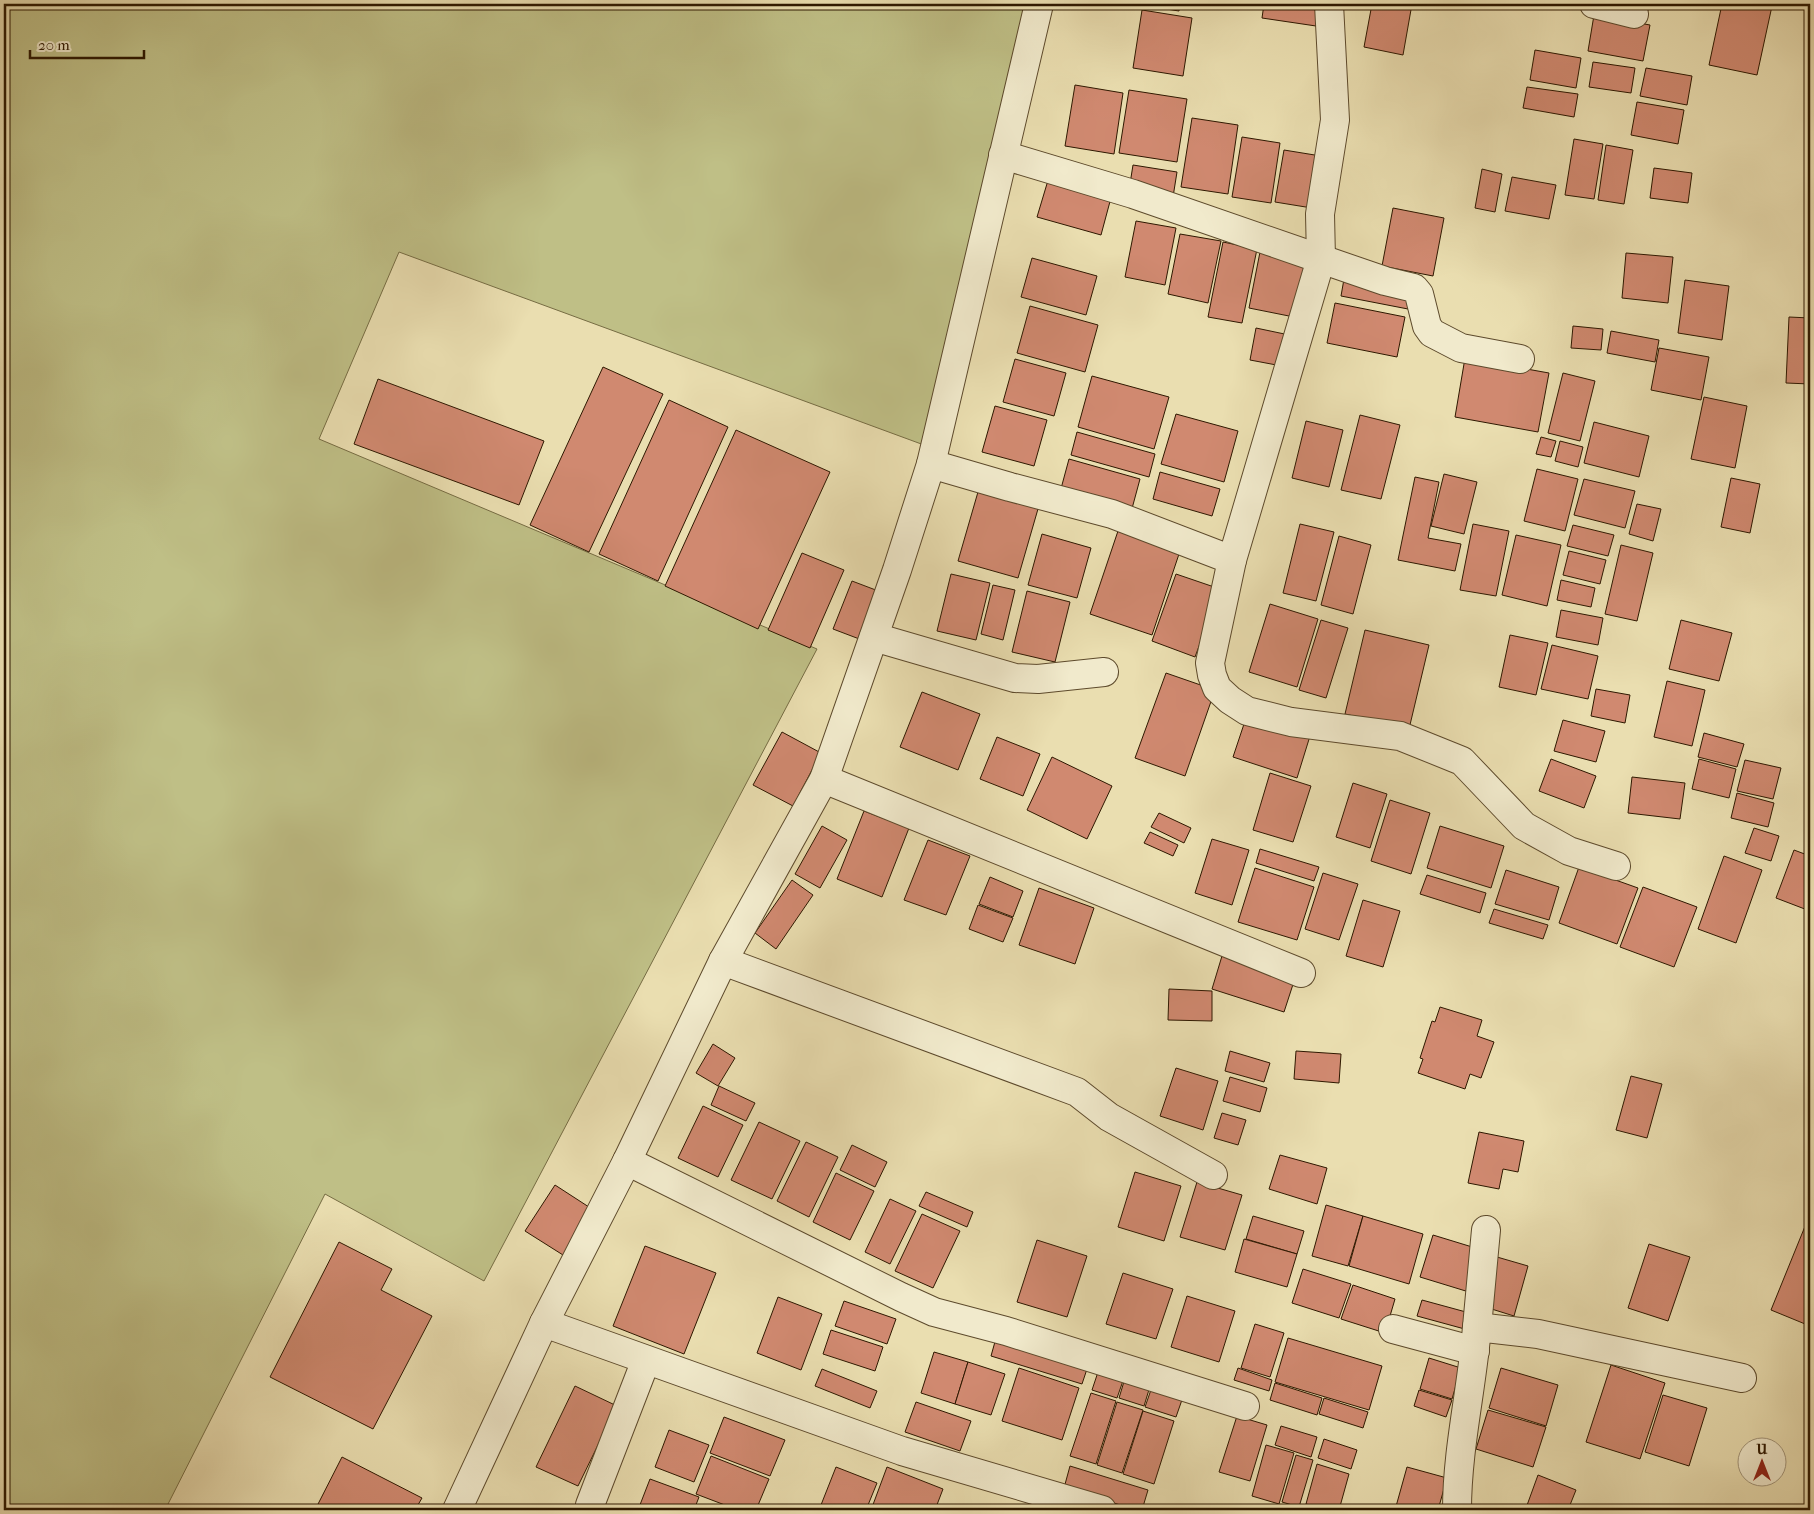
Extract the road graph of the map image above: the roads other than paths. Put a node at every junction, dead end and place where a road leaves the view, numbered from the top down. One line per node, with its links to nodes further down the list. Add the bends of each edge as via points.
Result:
1 (1039, 4): 5 (street)
2 (1329, 4): 6 (street, via 1335,120 1320,214)
3 (1594, 4): 4 (street)
4 (1634, 14)
5 (1003, 155): 6 (street, via 1132,194); 8 (street)
6 (1321, 259): 7 (street, via 1414,288 1419,294 1426,326 1432,333 1461,348); 9 (street)
7 (1520, 359)
8 (931, 464): 9 (street, via 1112,514); 10 (street)
9 (1232, 560): 13 (street, via 1210,663 1217,688 1230,700 1247,711 1291,722 1400,736 1462,761 1524,826 1569,851)
10 (874, 636): 11 (street, via 1015,678); 12 (street)
11 (1104, 672)
12 (824, 779): 14 (street); 15 (street)
13 (1616, 866)
14 (723, 961): 16 (street); 17 (street, via 1077,1092 1109,1117)
15 (1301, 973)
16 (627, 1161): 19 (street); 24 (street, via 934,1312 1006,1331)
17 (1213, 1175)
18 (1486, 1230): 21 (street)
19 (544, 1323): 22 (street); 26 (street)
20 (1393, 1329): 21 (street)
21 (1476, 1339): 23 (street, via 1538,1334); 28 (street)
22 (646, 1360): 25 (street); 27 (street, via 902,1451)
23 (1742, 1378)
24 (1245, 1406)
25 (590, 1505)
26 (458, 1510)
27 (1102, 1510)
28 (1457, 1510)

